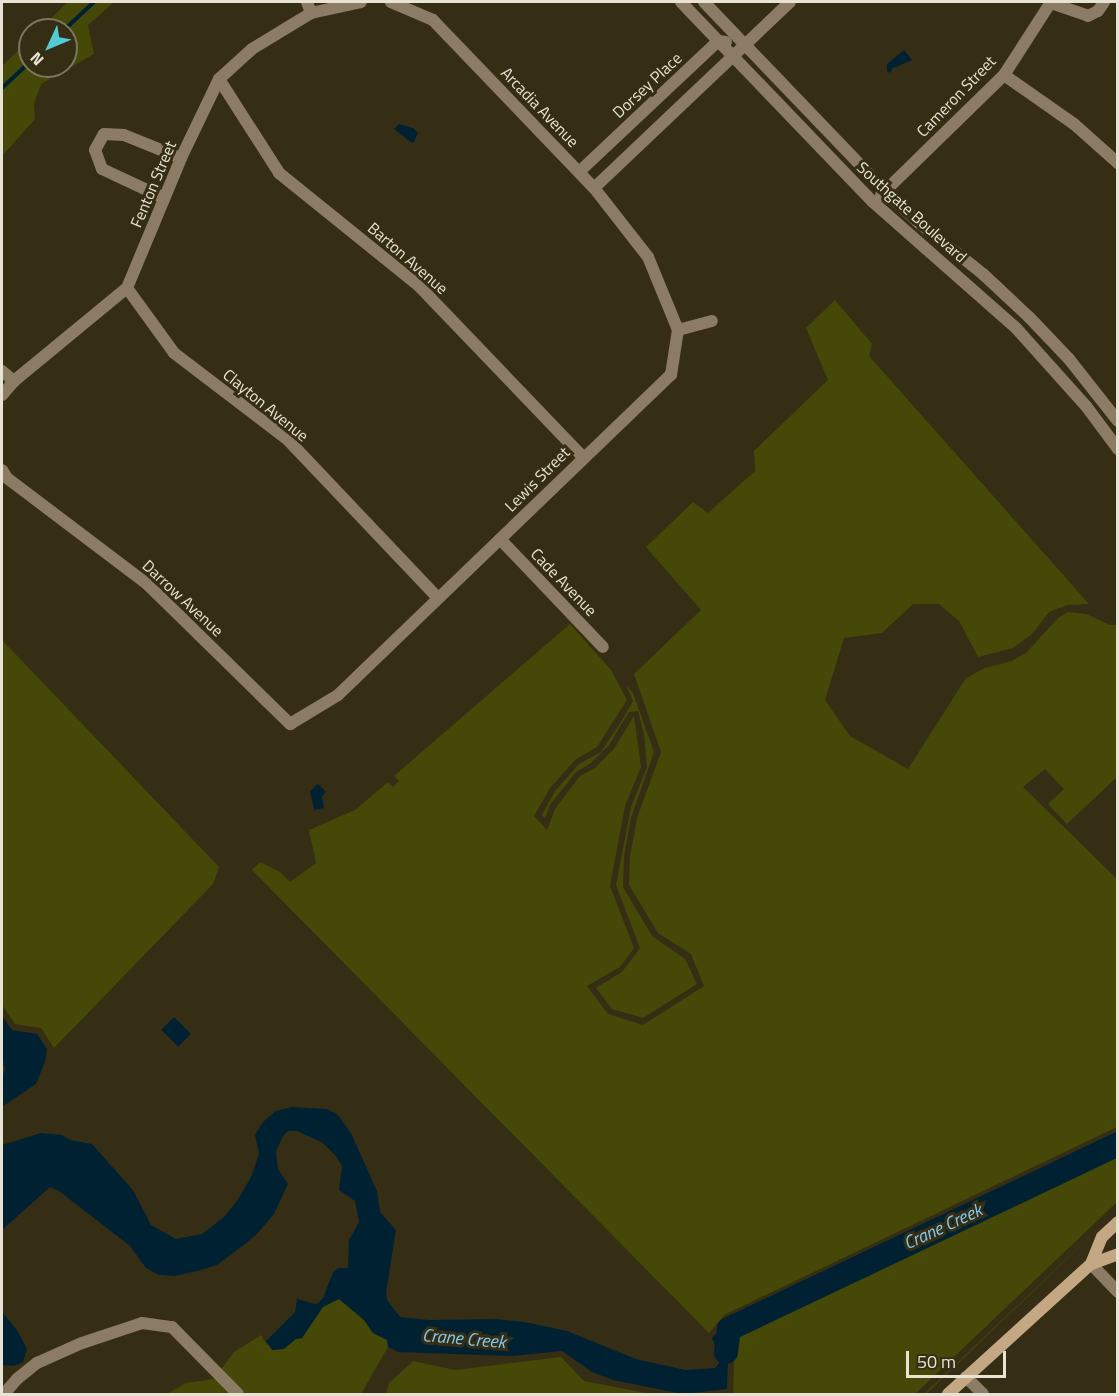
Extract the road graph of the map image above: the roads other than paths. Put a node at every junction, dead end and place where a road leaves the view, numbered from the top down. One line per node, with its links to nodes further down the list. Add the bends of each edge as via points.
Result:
1 (361, 2): 8 (street, Fenton Street)
2 (391, 2): 16 (street, Arcadia Avenue, via 433,20)
3 (681, 2): 9 (street, Southgate Boulevard)
4 (704, 2): 10 (street, Southgate Boulevard)
5 (790, 2): 10 (street)
6 (1051, 2): 7 (street, Cameron Street, via 1088,16); 12 (street, Cameron Street)
7 (1104, 2)
8 (309, 7): 13 (street, Fenton Street)
9 (718, 41): 10 (street); 11 (street, Southgate Boulevard); 16 (street, Dorsey Place)
10 (745, 45): 11 (street); 18 (street, Southgate Boulevard)
11 (733, 57): 17 (street); 20 (street, Southgate Boulevard)
12 (1004, 75): 15 (street, via 1074,124); 18 (street, Cameron Street)
13 (219, 79): 14 (street, Fenton Street); 29 (street, Barton Avenue, via 279,173 419,286)
14 (181, 158): 19 (street, Fenton Street); 19 (street, via 124,135 104,134 96,150 102,169)
15 (1118, 163)
16 (579, 172): 17 (street, Arcadia Avenue)
17 (594, 188): 23 (street, Arcadia Avenue, via 648,257)
18 (885, 191): 20 (street, Cameron Street); 27 (street, Southgate Boulevard, via 1029,317 1069,359)
19 (164, 198): 21 (street, Fenton Street)
20 (873, 202): 28 (street, Southgate Boulevard, via 1016,328 1086,406)
21 (127, 288): 25 (street, Fenton Street); 32 (street, Clayton Avenue, via 174,353 288,440)
22 (712, 321): 23 (street)
23 (678, 330): 29 (street, Lewis Street, via 671,375)
24 (2, 371): 25 (street)
25 (14, 381): 26 (street, Fenton Street)
26 (2, 395)
27 (1118, 421)
28 (1118, 449)
29 (583, 457): 31 (street, Lewis Street)
30 (2, 470): 34 (street, Darrow Avenue, via 7,478 146,583 289,729)
31 (500, 539): 32 (street, Lewis Street); 33 (street, Cade Avenue)
32 (438, 598): 34 (street, Lewis Street)
33 (603, 647)
34 (338, 695)
35 (1118, 1222): 37 (main road, via 1102,1237)
36 (1118, 1254): 37 (main road)
37 (1091, 1264): 38 (street); 39 (main road)
38 (1118, 1292)
39 (966, 1377): 42 (main road); 43 (street)
40 (4, 1395): 41 (street, via 37,1363 142,1323 172,1327)
41 (238, 1395)
42 (948, 1395)
43 (983, 1395)

